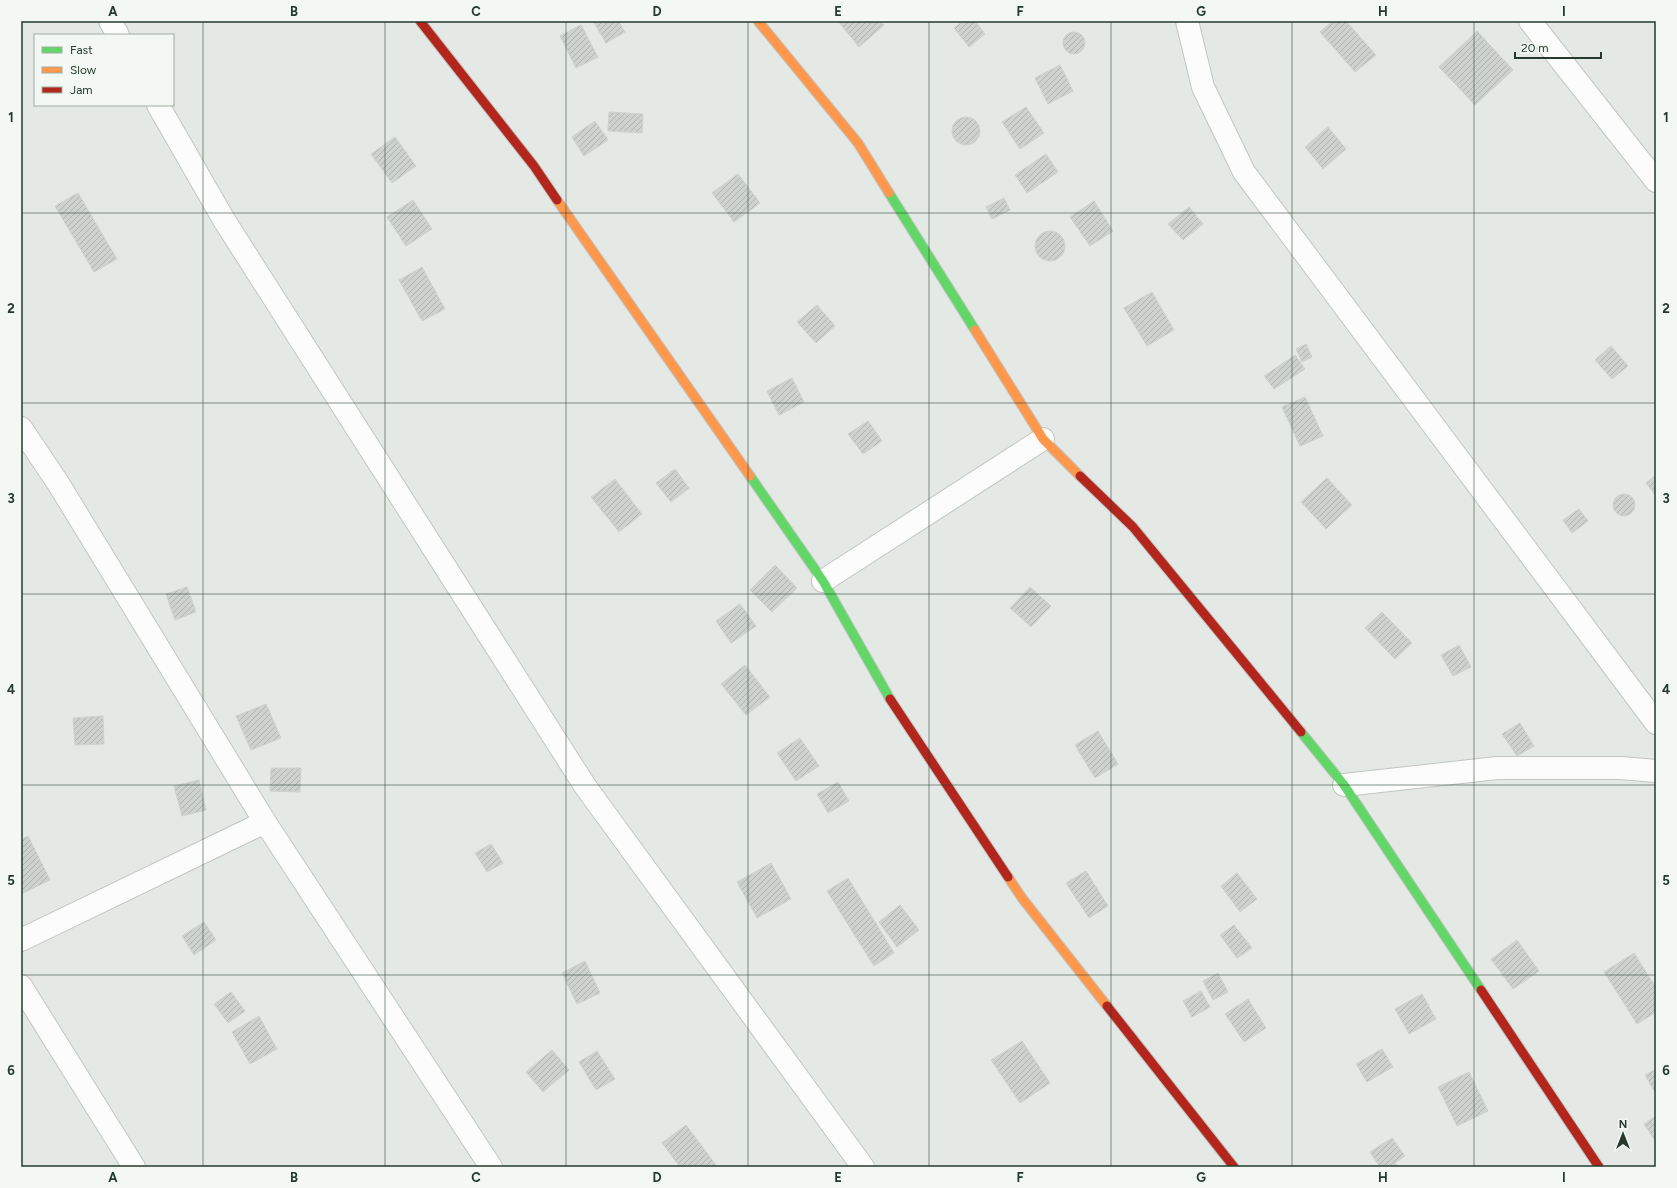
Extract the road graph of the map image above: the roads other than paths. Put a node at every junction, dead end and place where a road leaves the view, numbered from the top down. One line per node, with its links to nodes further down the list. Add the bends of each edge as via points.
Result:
1 (110, 21): 6 (street)
2 (420, 21): 11 (street, via 534,166)
3 (758, 21): 10 (street, via 858,143)
4 (1187, 21): 12 (street, via 1203,87 1244,172)
5 (1530, 21): 8 (street)
6 (117, 34)
7 (159, 106): 20 (street, via 224,220 585,786)
8 (1656, 181)
9 (21, 428): 15 (street, via 58,483)
10 (1043, 439): 11 (street); 14 (street, via 1133,527)
11 (823, 581): 21 (street, via 888,697 1022,898)
12 (1656, 723)
13 (1656, 771): 14 (street, via 1621,768 1498,768)
14 (1344, 785): 22 (street)
15 (265, 822): 16 (street); 19 (street)
16 (21, 940)
17 (21, 986): 18 (street)
18 (134, 1167)
19 (491, 1167)
20 (863, 1167)
21 (1234, 1167)
22 (1599, 1167)

